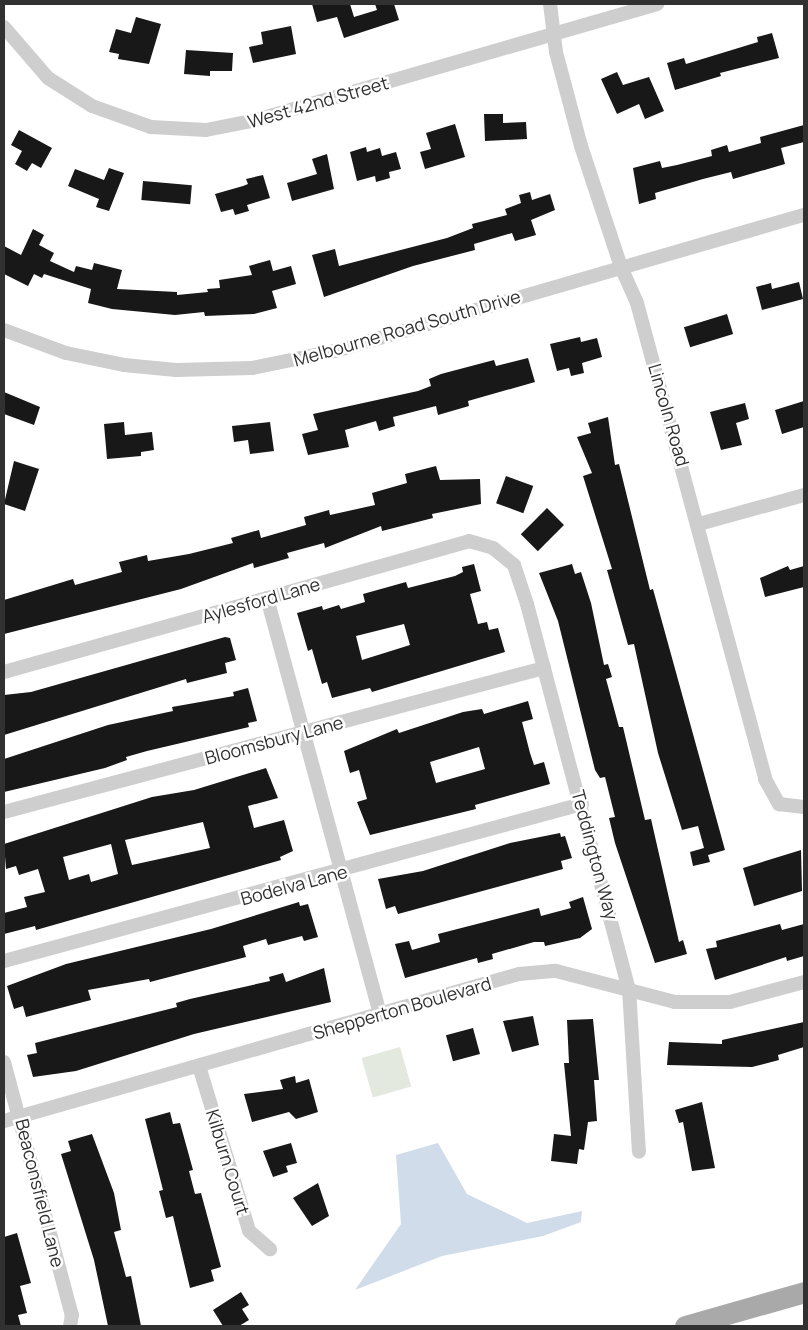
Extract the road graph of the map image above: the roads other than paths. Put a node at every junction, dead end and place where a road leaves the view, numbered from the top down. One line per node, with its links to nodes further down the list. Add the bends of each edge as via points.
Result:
1 (550, 4): 4 (street, Lincoln Road)
2 (657, 4): 4 (street, West 42nd Street)
3 (4, 27): 4 (street, West 42nd Street, via 34,65 78,99 133,122 187,130 245,123)
4 (554, 34): 6 (street, Lincoln Road, via 581,146)
5 (804, 215): 6 (street, Melbourne Road South Drive)
6 (621, 267): 7 (street, Melbourne Road South Drive, via 327,353 252,368 176,370 124,365 62,351); 9 (street, Lincoln Road, via 637,303)
7 (4, 330)
8 (804, 494): 9 (street)
9 (699, 524): 16 (street, Lincoln Road, via 766,779 779,804)
10 (514, 565): 11 (street, Aylesford Lane, via 494,548 469,541); 12 (street, Teddington Way)
11 (267, 598): 13 (street, Aylesford Lane); 14 (street)
12 (544, 668): 14 (street, Bloomsbury Lane); 15 (street, Teddington Way)
13 (4, 672)
14 (302, 732): 17 (street, Bloomsbury Lane); 18 (street)
15 (582, 804): 18 (street, Bodelva Lane); 21 (street, Teddington Way)
16 (804, 807)
17 (4, 812)
18 (339, 873): 19 (street, Bodelva Lane); 22 (street)
19 (4, 961)
20 (804, 982): 21 (street, Shepperton Boulevard, via 730,1002 675,1002)
21 (629, 989): 22 (street, Shepperton Boulevard, via 556,972 519,974); 27 (street, Teddington Way)
22 (380, 1015): 24 (street, Shepperton Boulevard)
23 (4, 1062): 25 (street, Beaconsfield Lane)
24 (199, 1066): 25 (street, Shepperton Boulevard); 28 (street, Kilburn Court, via 249,1231)
25 (21, 1116): 26 (street, Shepperton Boulevard); 30 (street, Beaconsfield Lane, via 72,1315)
26 (4, 1121)
27 (639, 1152)
28 (270, 1249)
29 (804, 1292): 31 (main road)
30 (70, 1326)
31 (685, 1326)

